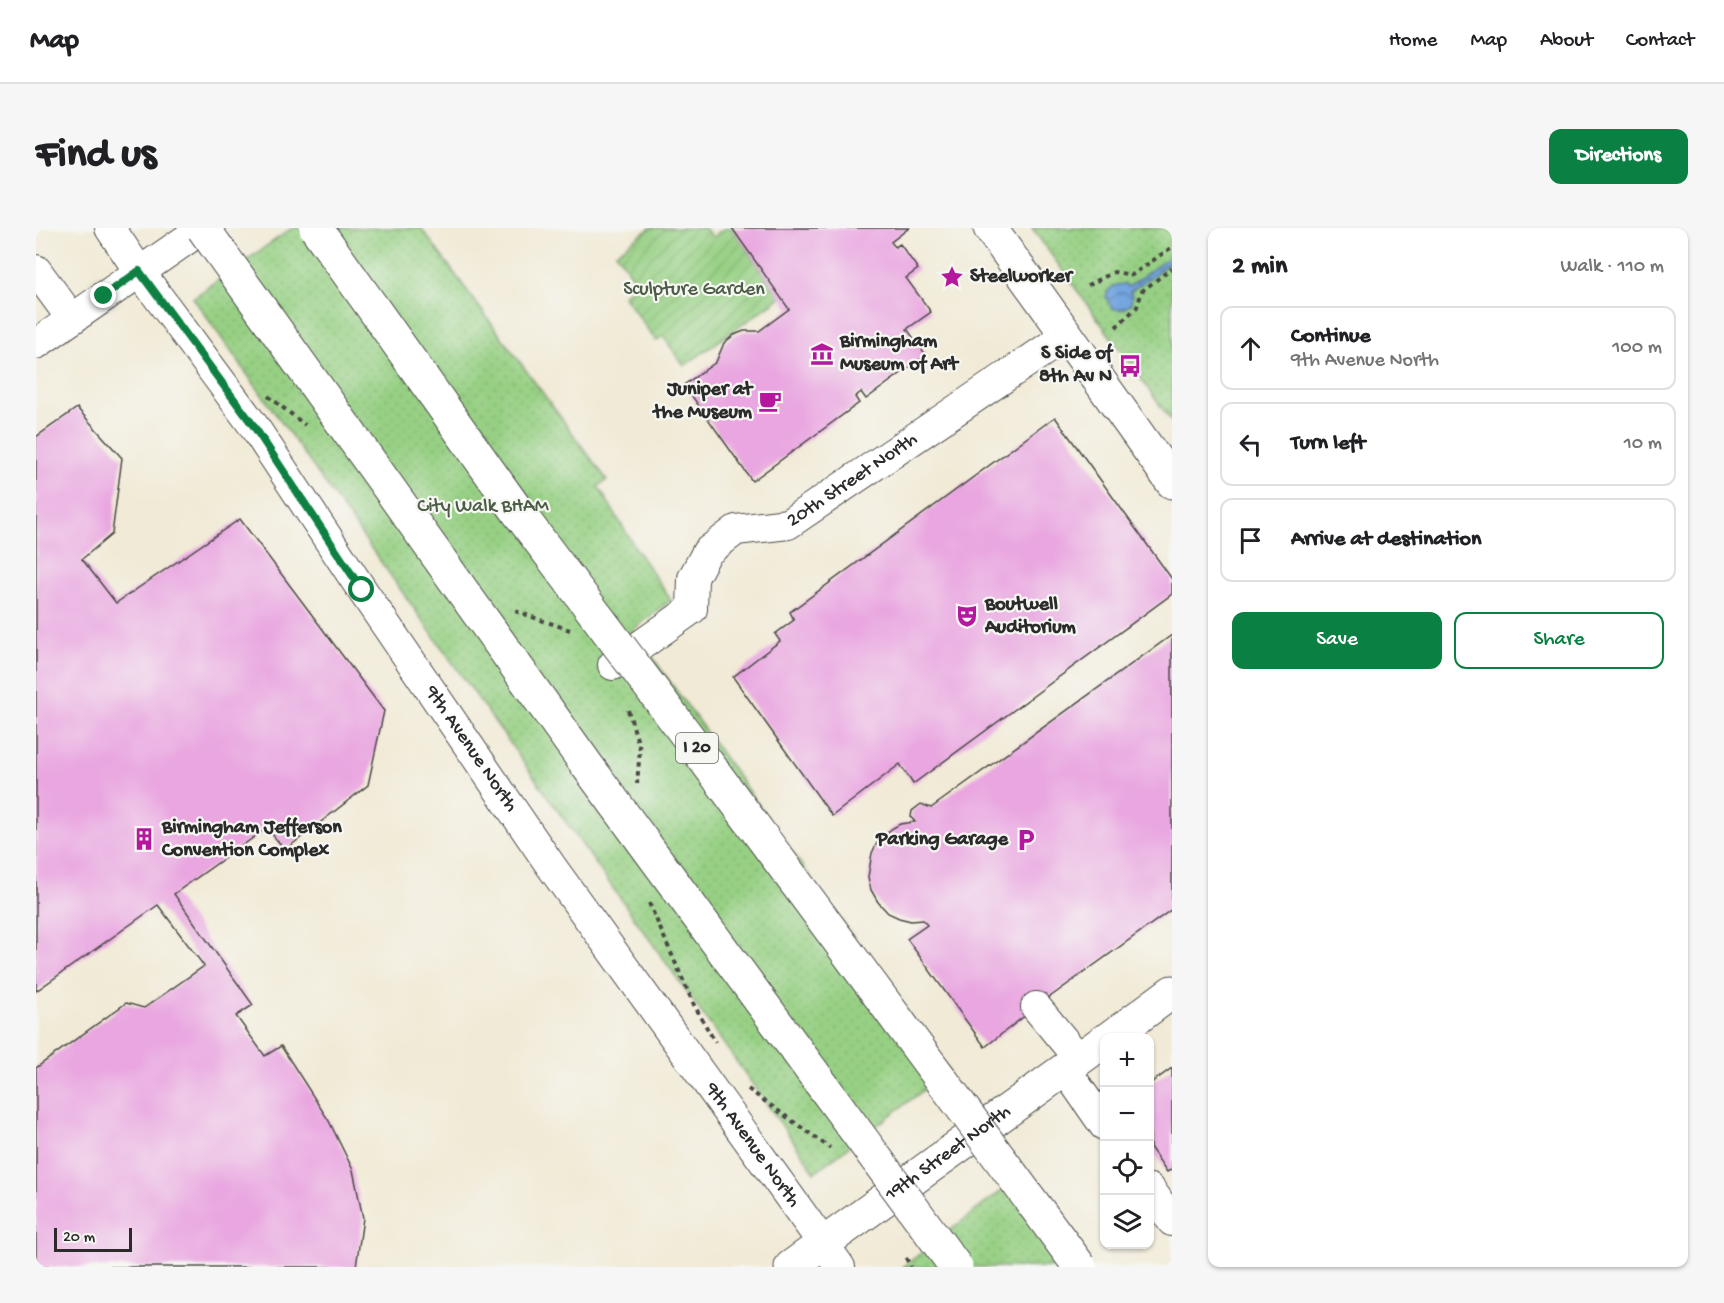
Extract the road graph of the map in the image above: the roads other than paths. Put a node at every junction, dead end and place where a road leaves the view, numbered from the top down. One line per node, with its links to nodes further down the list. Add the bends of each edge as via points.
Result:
1 (110, 228): 6 (street, 9th Avenue North)
2 (203, 228): 6 (street); 21 (main road, bridge, via 586,764)
3 (316, 228): 22 (main road, I 20, bridge, via 518,512)
4 (990, 228): 8 (main road)
5 (36, 270): 7 (street)
6 (139, 271): 7 (street); 19 (street, 9th Avenue North, via 253,425 551,867)
7 (72, 319): 9 (street)
8 (1067, 335): 10 (main road); 11 (street, 20th Street North, via 788,524 736,530 706,552 693,578 692,609)
9 (36, 344)
10 (1172, 482)
11 (614, 665)
12 (1172, 993): 14 (main road)
13 (1036, 1007): 15 (street)
14 (1117, 1033)
15 (1083, 1057): 16 (street); 19 (main road, 19th Street North)
16 (1100, 1112)
17 (1153, 1195): 18 (street)
18 (1172, 1221)
19 (832, 1256): 20 (main road, 19th Street North)
20 (791, 1267)
21 (956, 1267)
22 (1080, 1267)

